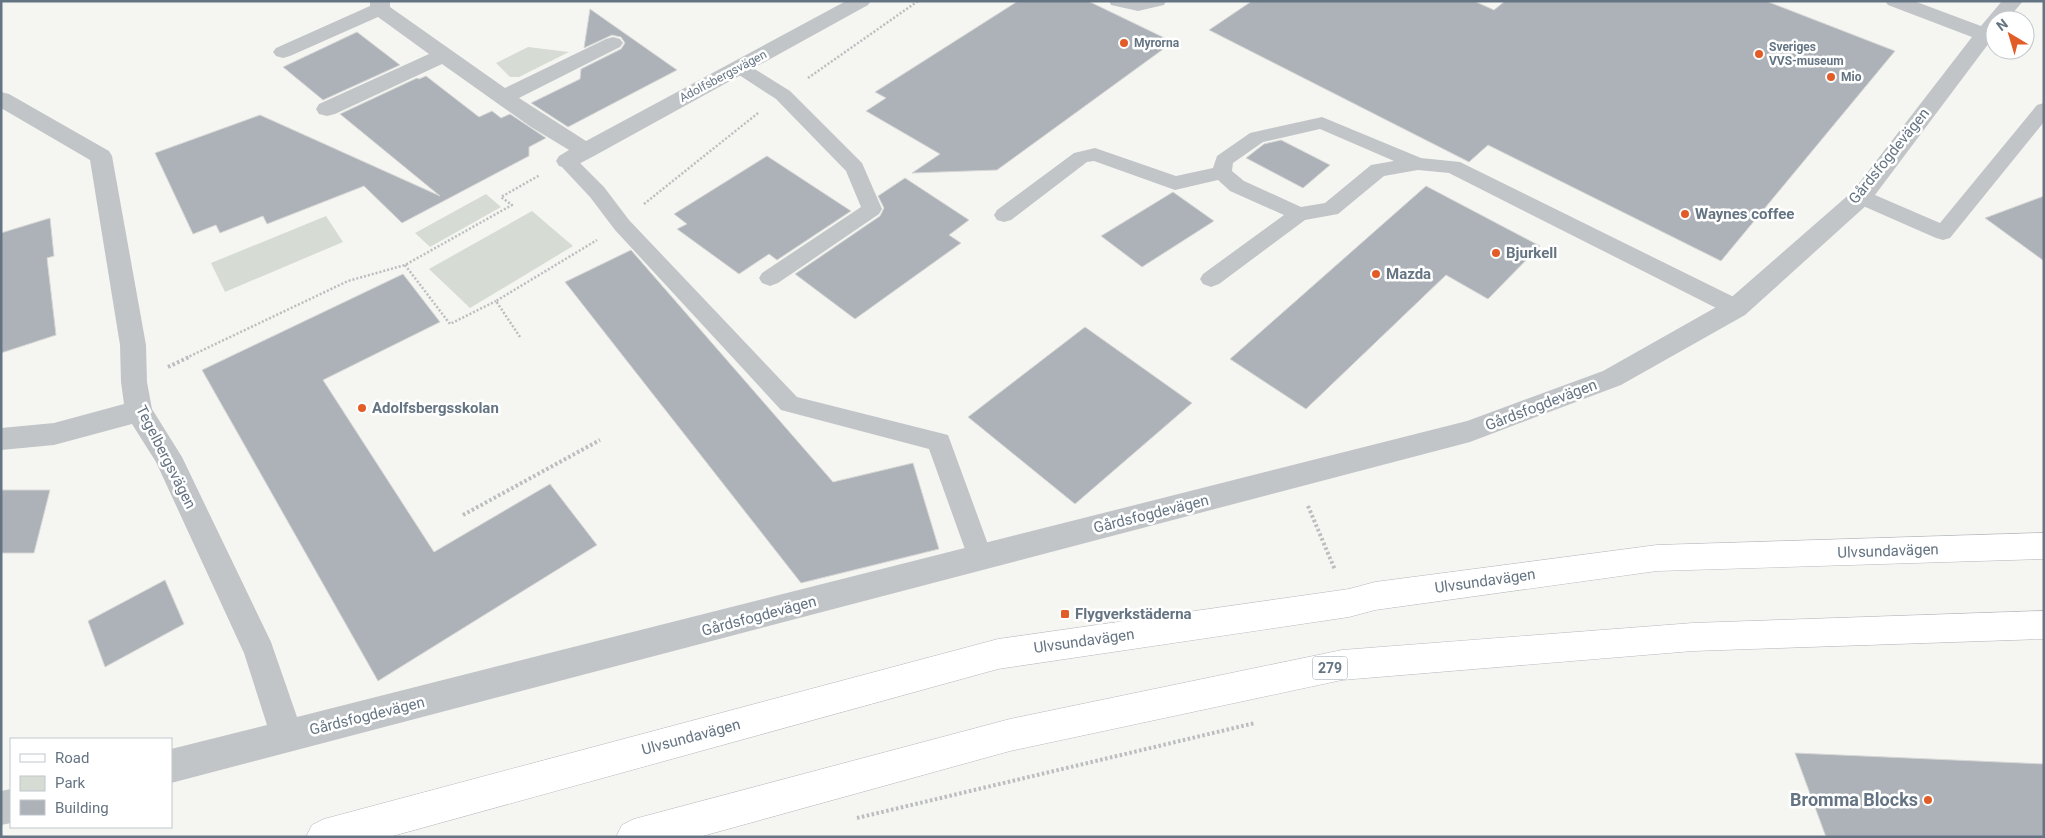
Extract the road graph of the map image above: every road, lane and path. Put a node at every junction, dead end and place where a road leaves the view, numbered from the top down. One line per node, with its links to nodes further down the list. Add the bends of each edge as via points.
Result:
1 (861, 1): 12 (street, Adolfsbergsvägen)
2 (918, 1): 13 (path)
3 (1117, 1): 4 (lane, via 1138,6)
4 (1158, 1)
5 (1895, 1): 7 (street)
6 (380, 5): 10 (street); 11 (street)
7 (1985, 23)
8 (1985, 34): 21 (street, Gårdsfogdevägen)
9 (613, 43): 14 (street)
10 (283, 52)
11 (444, 55): 14 (street); 17 (street)
12 (739, 67): 13 (lane); 18 (street, Adolfsbergsvägen)
13 (783, 96): 24 (path); 26 (lane, via 855,168 872,209)
14 (503, 97): 18 (street)
15 (1, 99): 31 (street, Tegelbergsvägen, via 102,156 133,345)
16 (2044, 109): 21 (lane, via 1943,233)
17 (327, 110)
18 (576, 156): 24 (lane, via 597,192); 25 (path, via 502,197 512,205)
19 (1418, 164): 20 (lane, via 1322,123 1257,137 1224,160); 22 (lane, via 1378,170 1331,210); 29 (lane, via 1453,167)
20 (1222, 173): 22 (lane, via 1237,186); 23 (lane, via 1175,183 1095,154 1081,157)
21 (1861, 196): 29 (street, Gårdsfogdevägen)
22 (1299, 214): 27 (lane)
23 (1004, 215)
24 (622, 224): 28 (path); 38 (lane, via 789,404 939,442)
25 (405, 265): 28 (path, via 450,324); 31 (path, via 348,281 195,356)
26 (770, 278)
27 (1211, 279)
28 (496, 301): 30 (path)
29 (1736, 308): 35 (street, Gårdsfogdevägen, via 1612,378 1470,431)
30 (520, 337)
31 (134, 382): 32 (street, Tegelbergsvägen)
32 (139, 411): 33 (street, via 58,434); 42 (street, Tegelbergsvägen, via 168,457 260,652)
33 (1, 439)
34 (600, 440): 36 (path)
35 (1295, 476): 38 (street, Gårdsfogdevägen); 39 (path)
36 (463, 515)
37 (2044, 546): 45 (main road, Ulvsundavägen, via 1657,558 1376,596 998,654)
38 (980, 558): 42 (street, Gårdsfogdevägen)
39 (1335, 570)
40 (2044, 625): 46 (main road, 279, via 1693,637 1342,665 1010,735)
41 (1261, 722): 44 (path)
42 (287, 737): 43 (street, Gårdsfogdevägen)
43 (172, 766)
44 (856, 818)
45 (324, 837)
46 (634, 837)

